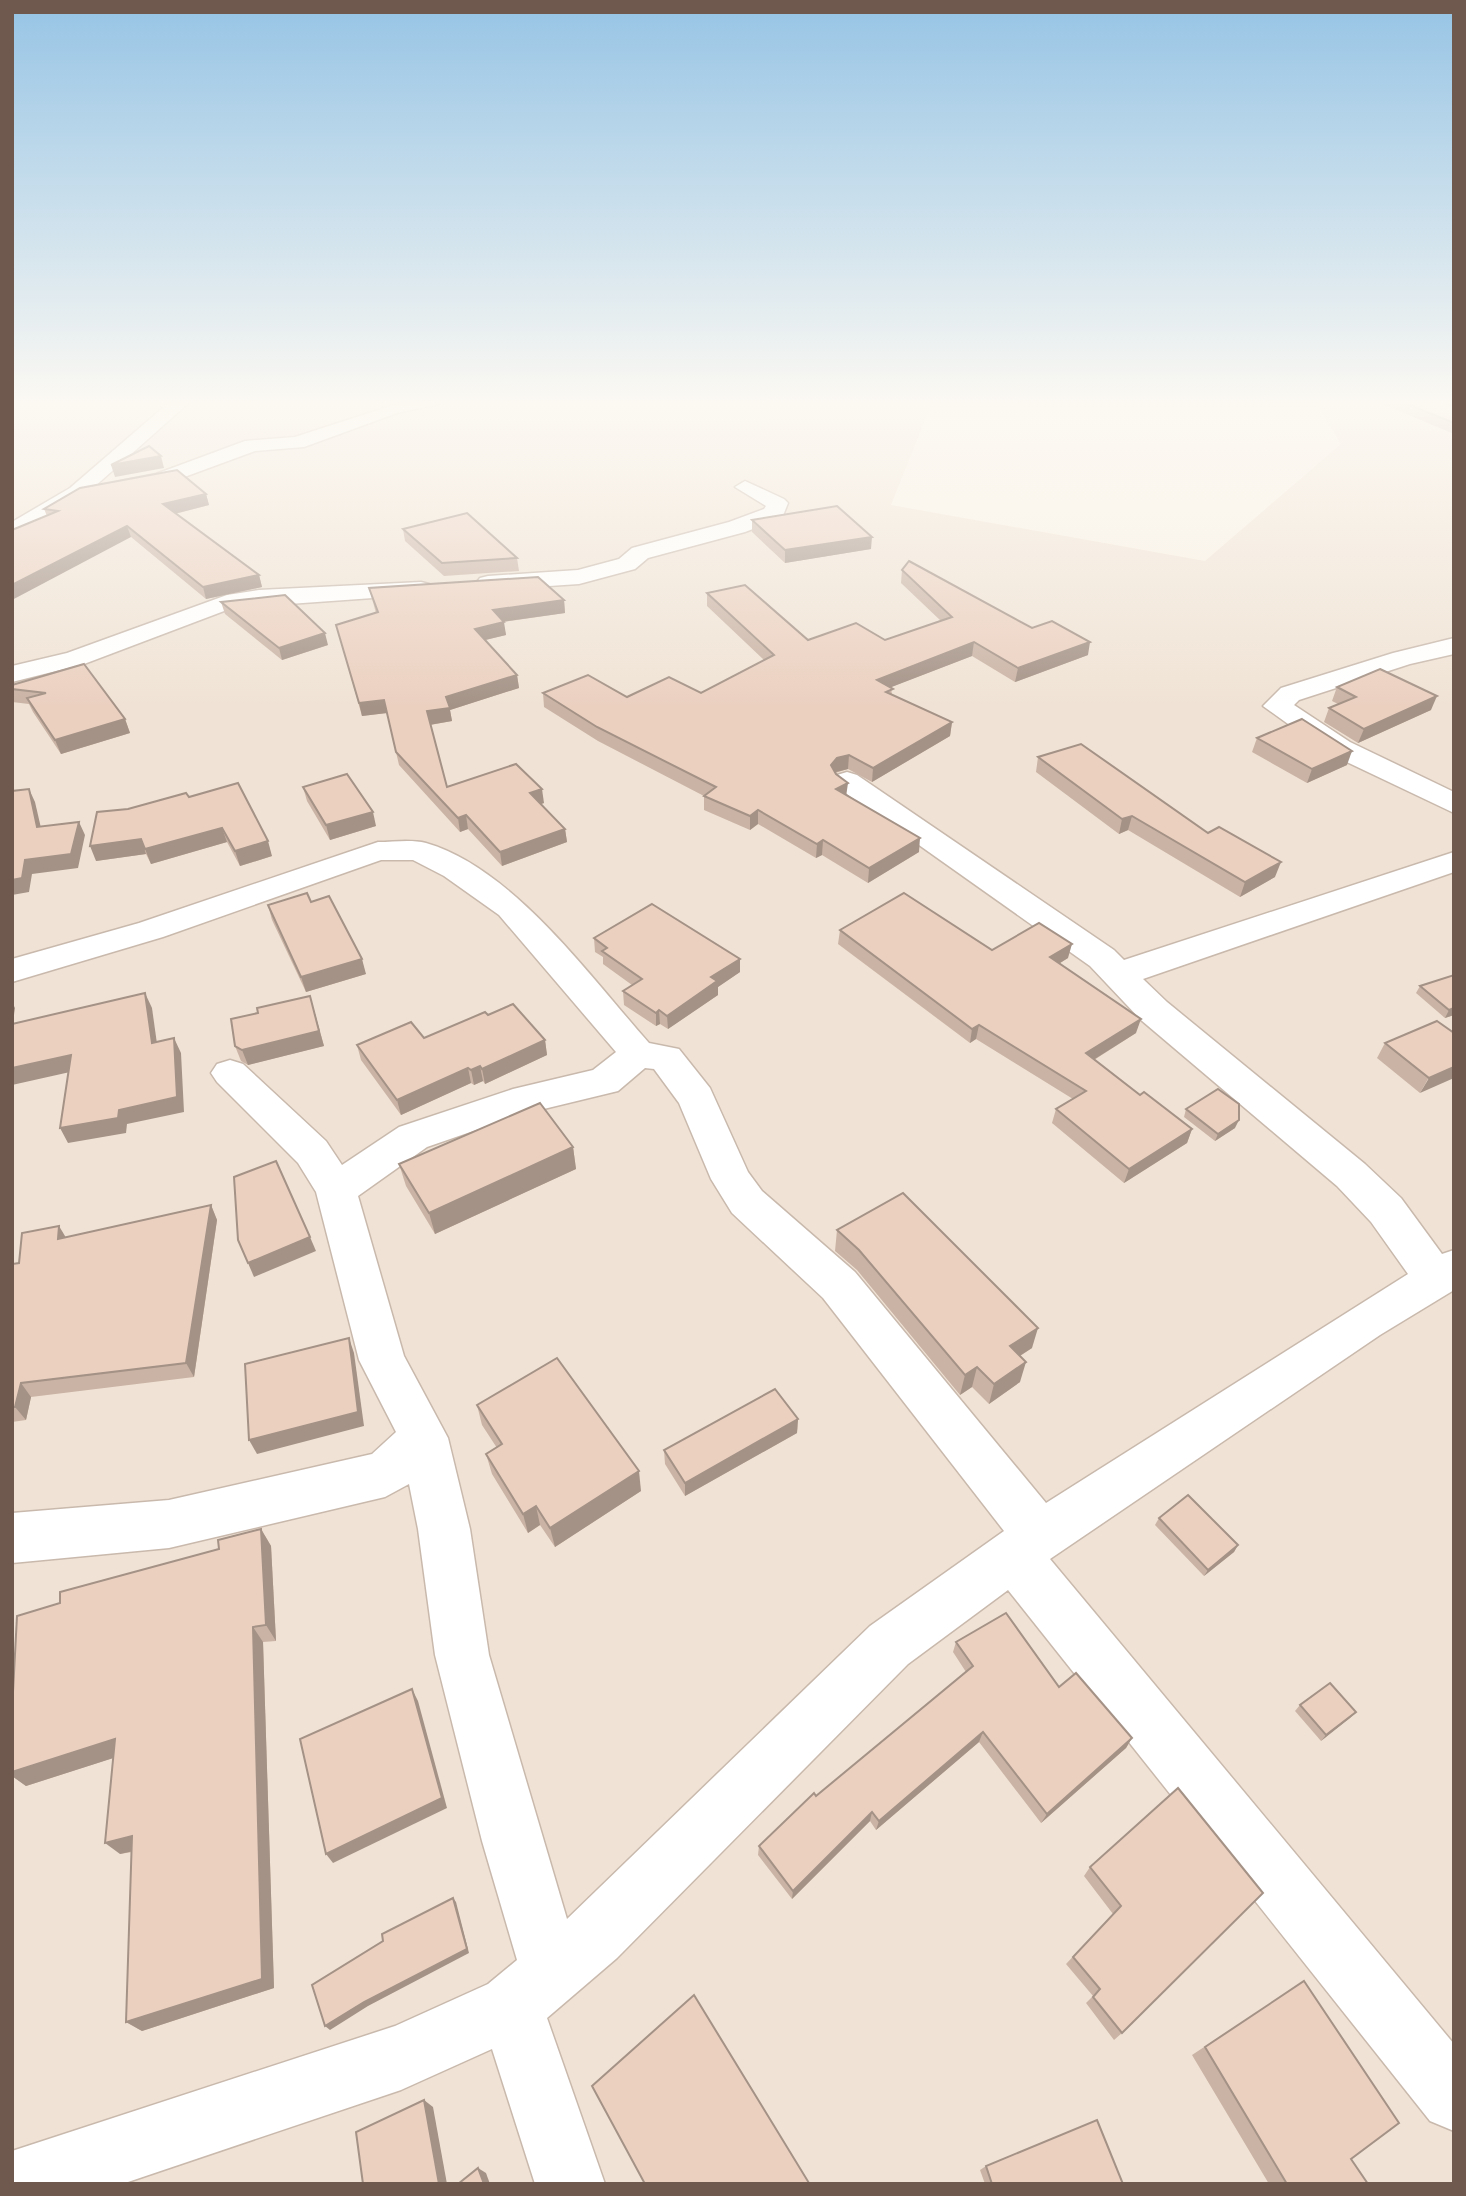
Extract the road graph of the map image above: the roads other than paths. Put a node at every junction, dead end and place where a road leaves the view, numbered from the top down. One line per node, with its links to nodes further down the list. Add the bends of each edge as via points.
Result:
1 (60, 502): 3 (street)
2 (776, 502): 5 (street, via 774,513 640,553 627,564 579,578 227,602 75,659)
3 (12, 532)
4 (1454, 646): 7 (street, via 1290,695 1277,706 1340,748)
5 (12, 674)
6 (847, 781): 10 (street)
7 (1454, 804)
8 (1454, 861): 10 (street)
9 (12, 971): 11 (street, via 151,930 378,850 419,851 512,908)
10 (1120, 974): 14 (street, via 1154,1011 1351,1175)
11 (638, 1054): 13 (street, via 605,1080 513,1103 413,1137); 17 (street, via 666,1058 696,1098 731,1179 747,1202 839,1285)
12 (230, 1073): 13 (street, via 312,1152)
13 (336, 1190): 15 (street, via 382,1360)
14 (1445, 1273): 17 (street)
15 (424, 1438): 16 (street, via 385,1474 169,1524); 18 (street, via 444,1529 462,1656 512,1841)
16 (12, 1538)
17 (1027, 1546): 18 (street, via 889,1644 595,1936); 19 (street)
18 (532, 1989): 20 (street, via 401,2057); 21 (street)
19 (1454, 2097)
20 (18, 2184)
21 (570, 2184)

